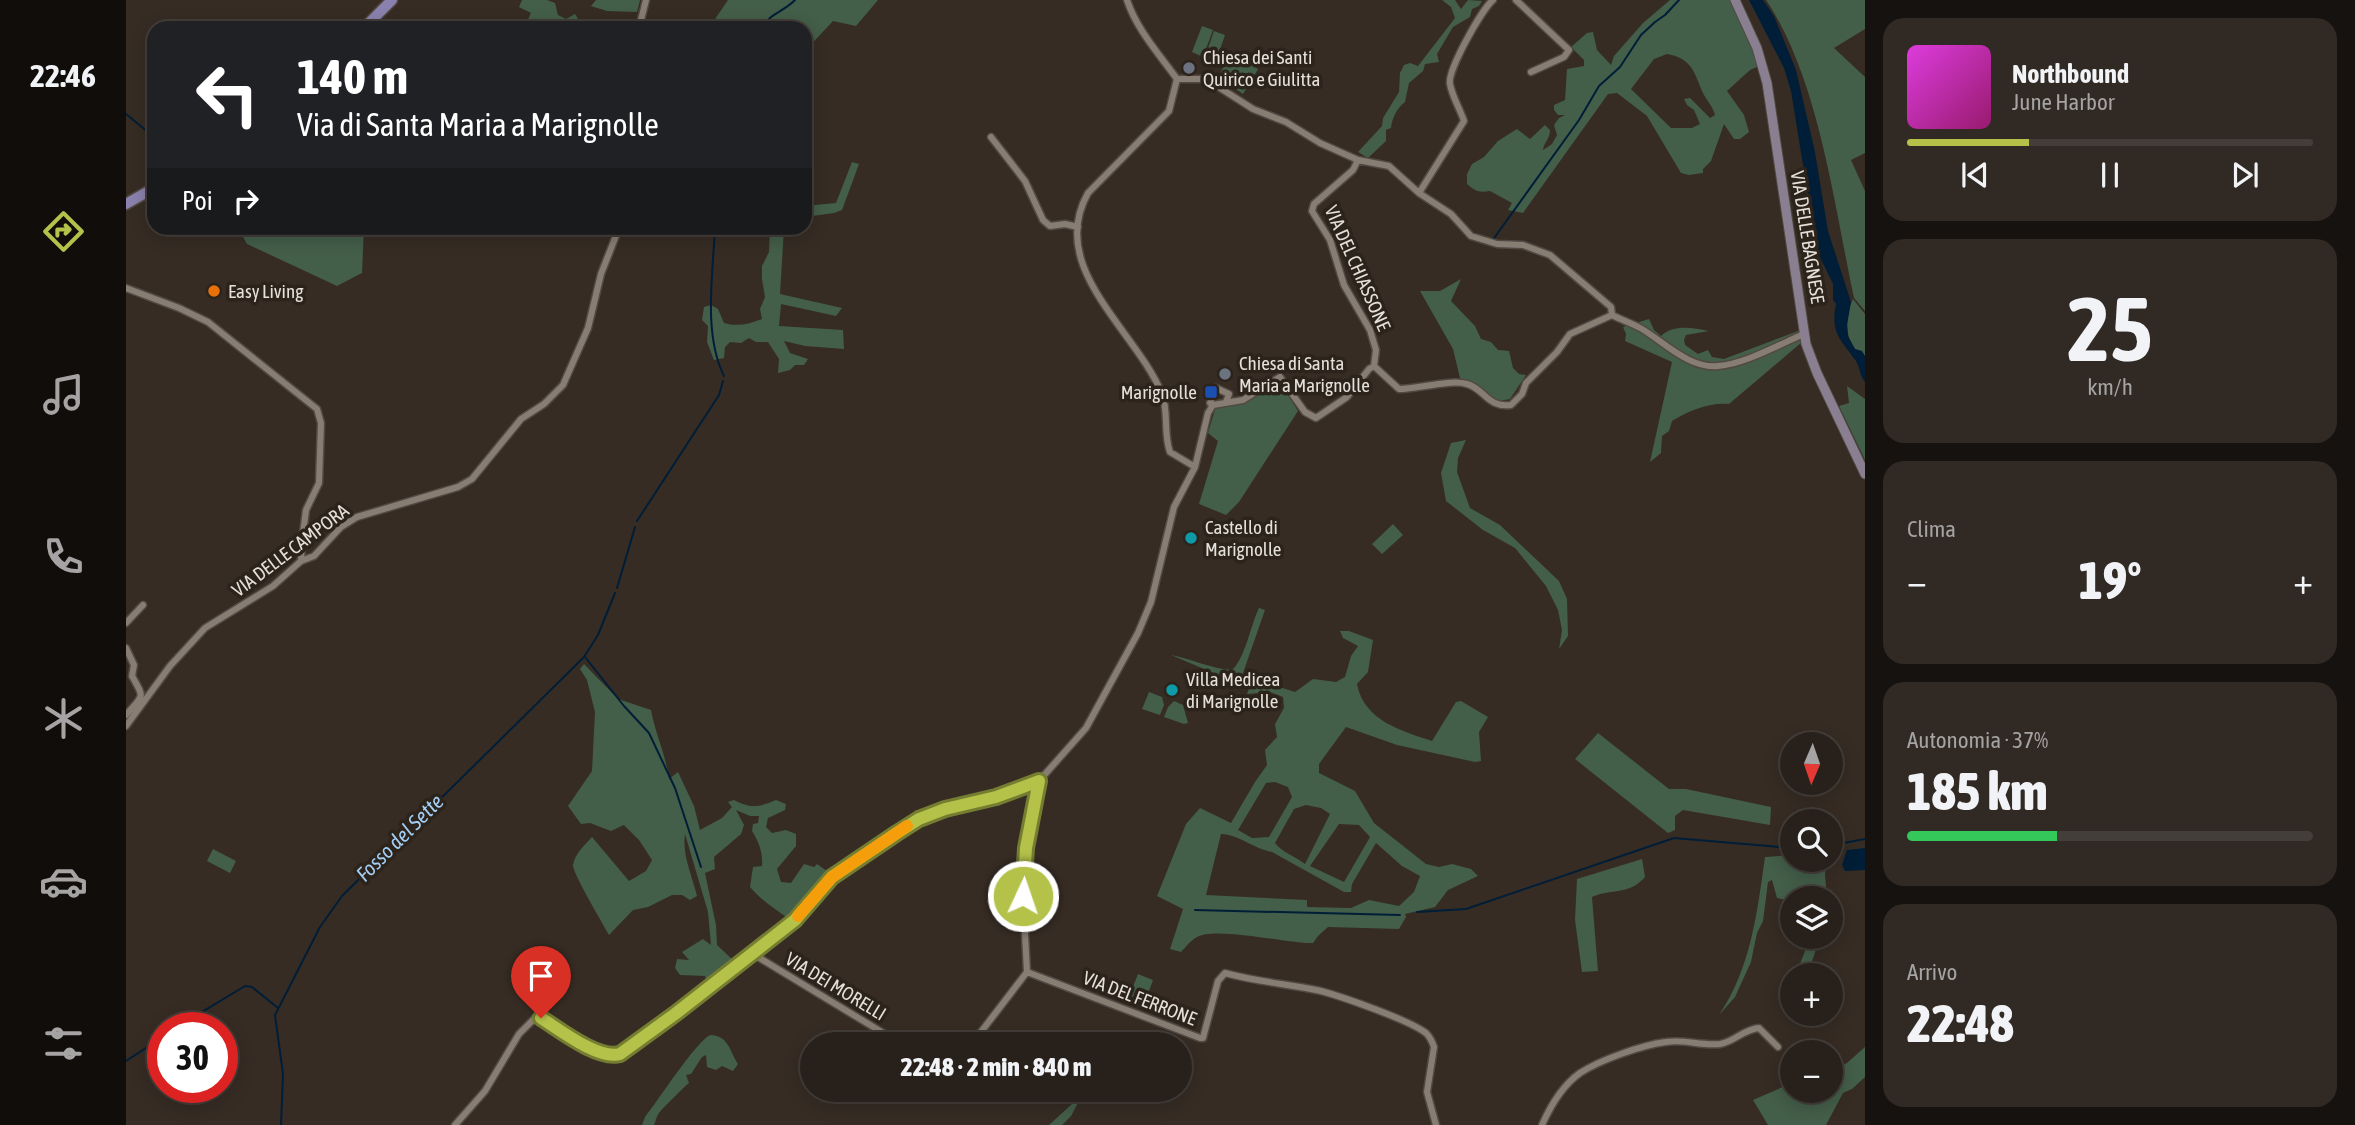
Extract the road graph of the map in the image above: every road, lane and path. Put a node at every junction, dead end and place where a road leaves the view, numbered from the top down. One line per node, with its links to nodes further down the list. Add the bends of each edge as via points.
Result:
1 (392, 0): 7 (main road)
2 (646, 0): 8 (street)
3 (1127, 0): 10 (street, via 1148,40)
4 (1493, 0): 14 (street, via 1481,12 1452,68 1449,82 1464,121)
5 (1516, 0): 9 (street, via 1570,50)
6 (1735, 0): 20 (main road, VIA DELLE BAGNESE, via 1768,83)
7 (371, 21)
8 (641, 21)
9 (1531, 72)
10 (1177, 79): 12 (street, via 1206,79); 16 (street, via 1169,111 1088,193)
11 (991, 137): 16 (street, via 1025,181 1043,220 1050,226)
12 (1358, 160): 14 (street, via 1389,166); 21 (street, VIA DEL CHIASSONE, via 1312,211 1370,330 1376,350)
13 (147, 192): 15 (main road)
14 (1419, 193): 19 (street, via 1451,214 1476,239 1523,245 1550,256 1611,307)
15 (126, 204)
16 (1078, 227): 24 (street, via 1083,268 1162,393 1170,452)
17 (616, 235): 26 (street, VIA DELLE CAMPORA, via 588,328 563,385 521,419 464,484 350,520)
18 (126, 288): 26 (street, via 208,322 317,408 321,423 319,483 306,510)
19 (1612, 315): 20 (street, via 1705,366 1738,361); 21 (street, via 1570,334 1511,405 1498,405 1466,384 1399,389)
20 (1804, 334): 25 (main road, VIA DELLE BAGNESE, via 1817,373)
21 (1374, 366): 22 (street, via 1347,397 1316,418 1305,412 1280,377 1243,400)
22 (1226, 402): 23 (street); 23 (street, via 1229,394 1216,388)
23 (1213, 405): 24 (street)
24 (1195, 467): 33 (street, via 1174,507 1151,602 1138,633 1086,728)
25 (1865, 474)
26 (302, 561): 32 (street, VIA DELLE CAMPORA, via 273,586 205,628)
27 (143, 605): 28 (street)
28 (126, 623)
29 (126, 648): 30 (street, via 134,665)
30 (129, 672): 31 (street, via 142,695)
31 (126, 715)
32 (126, 726)
33 (1039, 781): 34 (street, via 919,819 832,877 795,920); 35 (street, via 1026,848)
34 (753, 954): 36 (street, VIA DEI MORELLI); 39 (street, via 620,1054 605,1055 536,1017 519,1034 485,1091)
35 (1027, 972): 37 (street); 40 (street, VIA DEL FERRONE, via 1200,1038 1218,981 1225,973 1321,992 1398,1019 1432,1040 1427,1092)
36 (882, 1032)
37 (981, 1032)
38 (1778, 1047): 41 (street, via 1759,1028 1722,1044 1664,1042 1623,1055 1578,1074)
39 (455, 1125)
40 (1436, 1125)
41 (1542, 1125)

